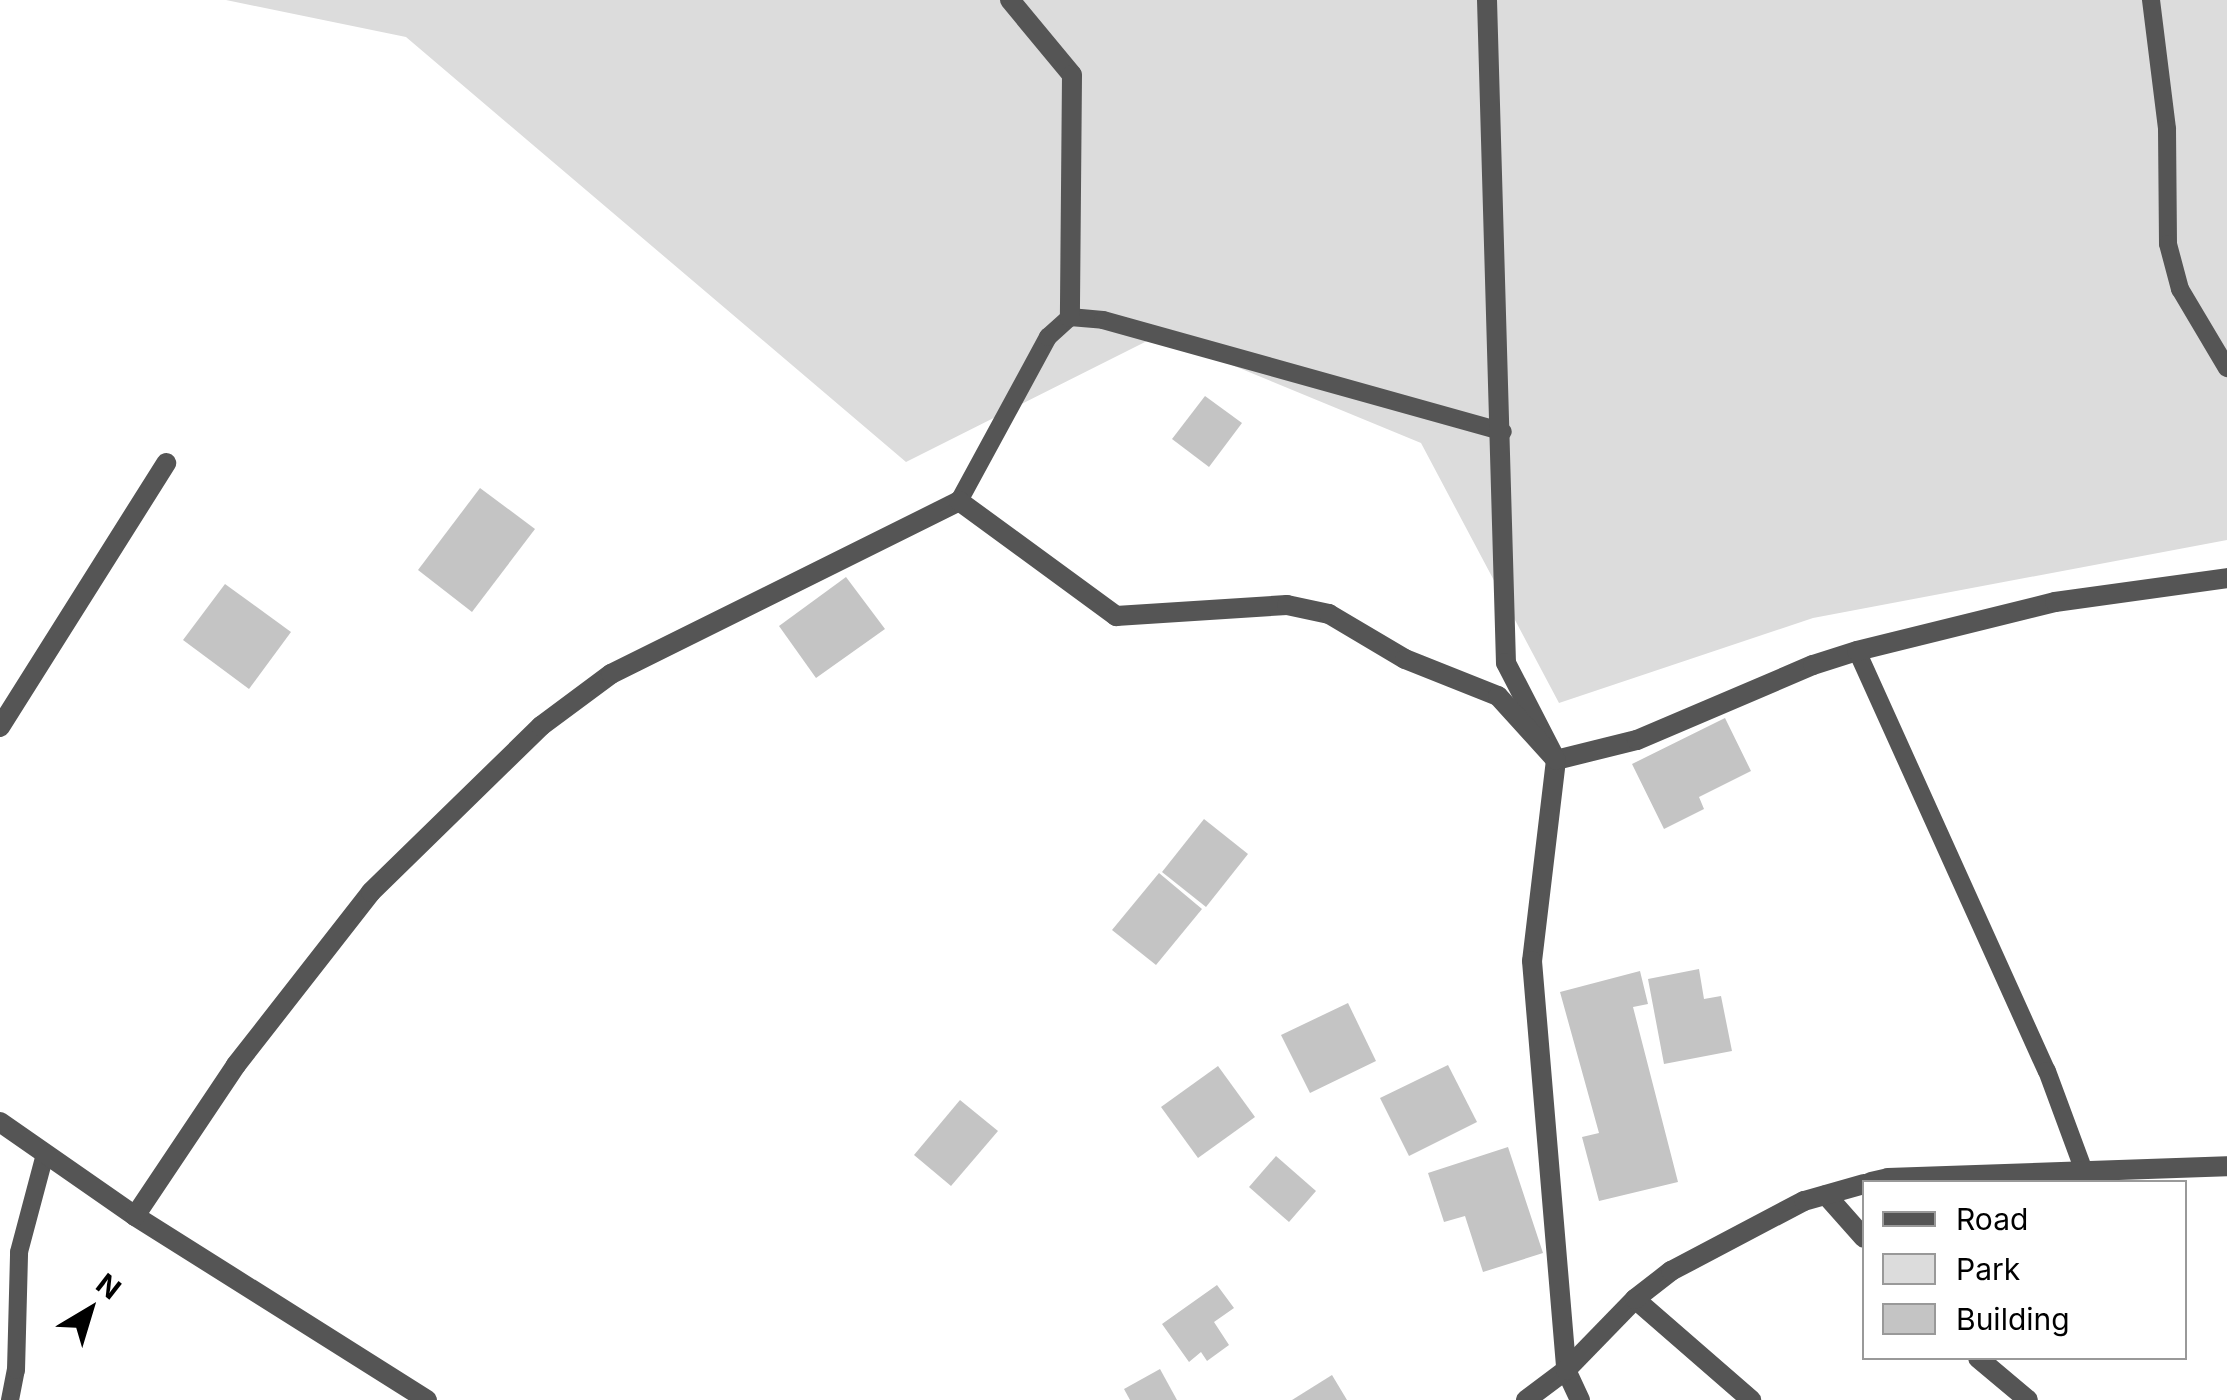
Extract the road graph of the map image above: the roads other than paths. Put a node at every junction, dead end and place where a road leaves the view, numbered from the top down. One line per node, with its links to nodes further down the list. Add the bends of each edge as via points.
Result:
1 (1010, 0): 4 (street, via 1072,75)
2 (1487, 0): 6 (street)
3 (2150, 0): 5 (lane, via 2167,129 2168,244 2180,289)
4 (1070, 317): 6 (lane, via 1103,320); 8 (lane, via 1048,337)
5 (2227, 368)
6 (1503, 432): 12 (street, via 1506,663)
7 (166, 464): 11 (street)
8 (959, 501): 12 (street, via 1116,616 1288,605 1329,614 1405,659 1498,696); 20 (street, via 611,674 541,726 371,892 236,1065)
9 (2227, 578): 10 (street, via 2056,602)
10 (1857, 652): 12 (street, via 1637,740); 16 (lane, via 2047,1071)
11 (0, 727)
12 (1556, 760): 24 (street, via 1532,960)
13 (0, 1122): 14 (street)
14 (45, 1154): 20 (street); 25 (lane, via 19,1252)
15 (2227, 1166): 16 (street)
16 (2084, 1172): 17 (street)
17 (1880, 1180)
18 (1862, 1185): 19 (street)
19 (1826, 1195): 21 (street); 22 (street, via 1709,1247)
20 (135, 1216): 26 (street)
21 (1862, 1236)
22 (1635, 1299): 24 (street); 29 (street)
23 (1980, 1360): 30 (street)
24 (1566, 1370): 27 (street); 28 (street)
25 (10, 1400)
26 (428, 1400)
27 (1526, 1400)
28 (1580, 1400)
29 (1751, 1400)
30 (2028, 1400)

